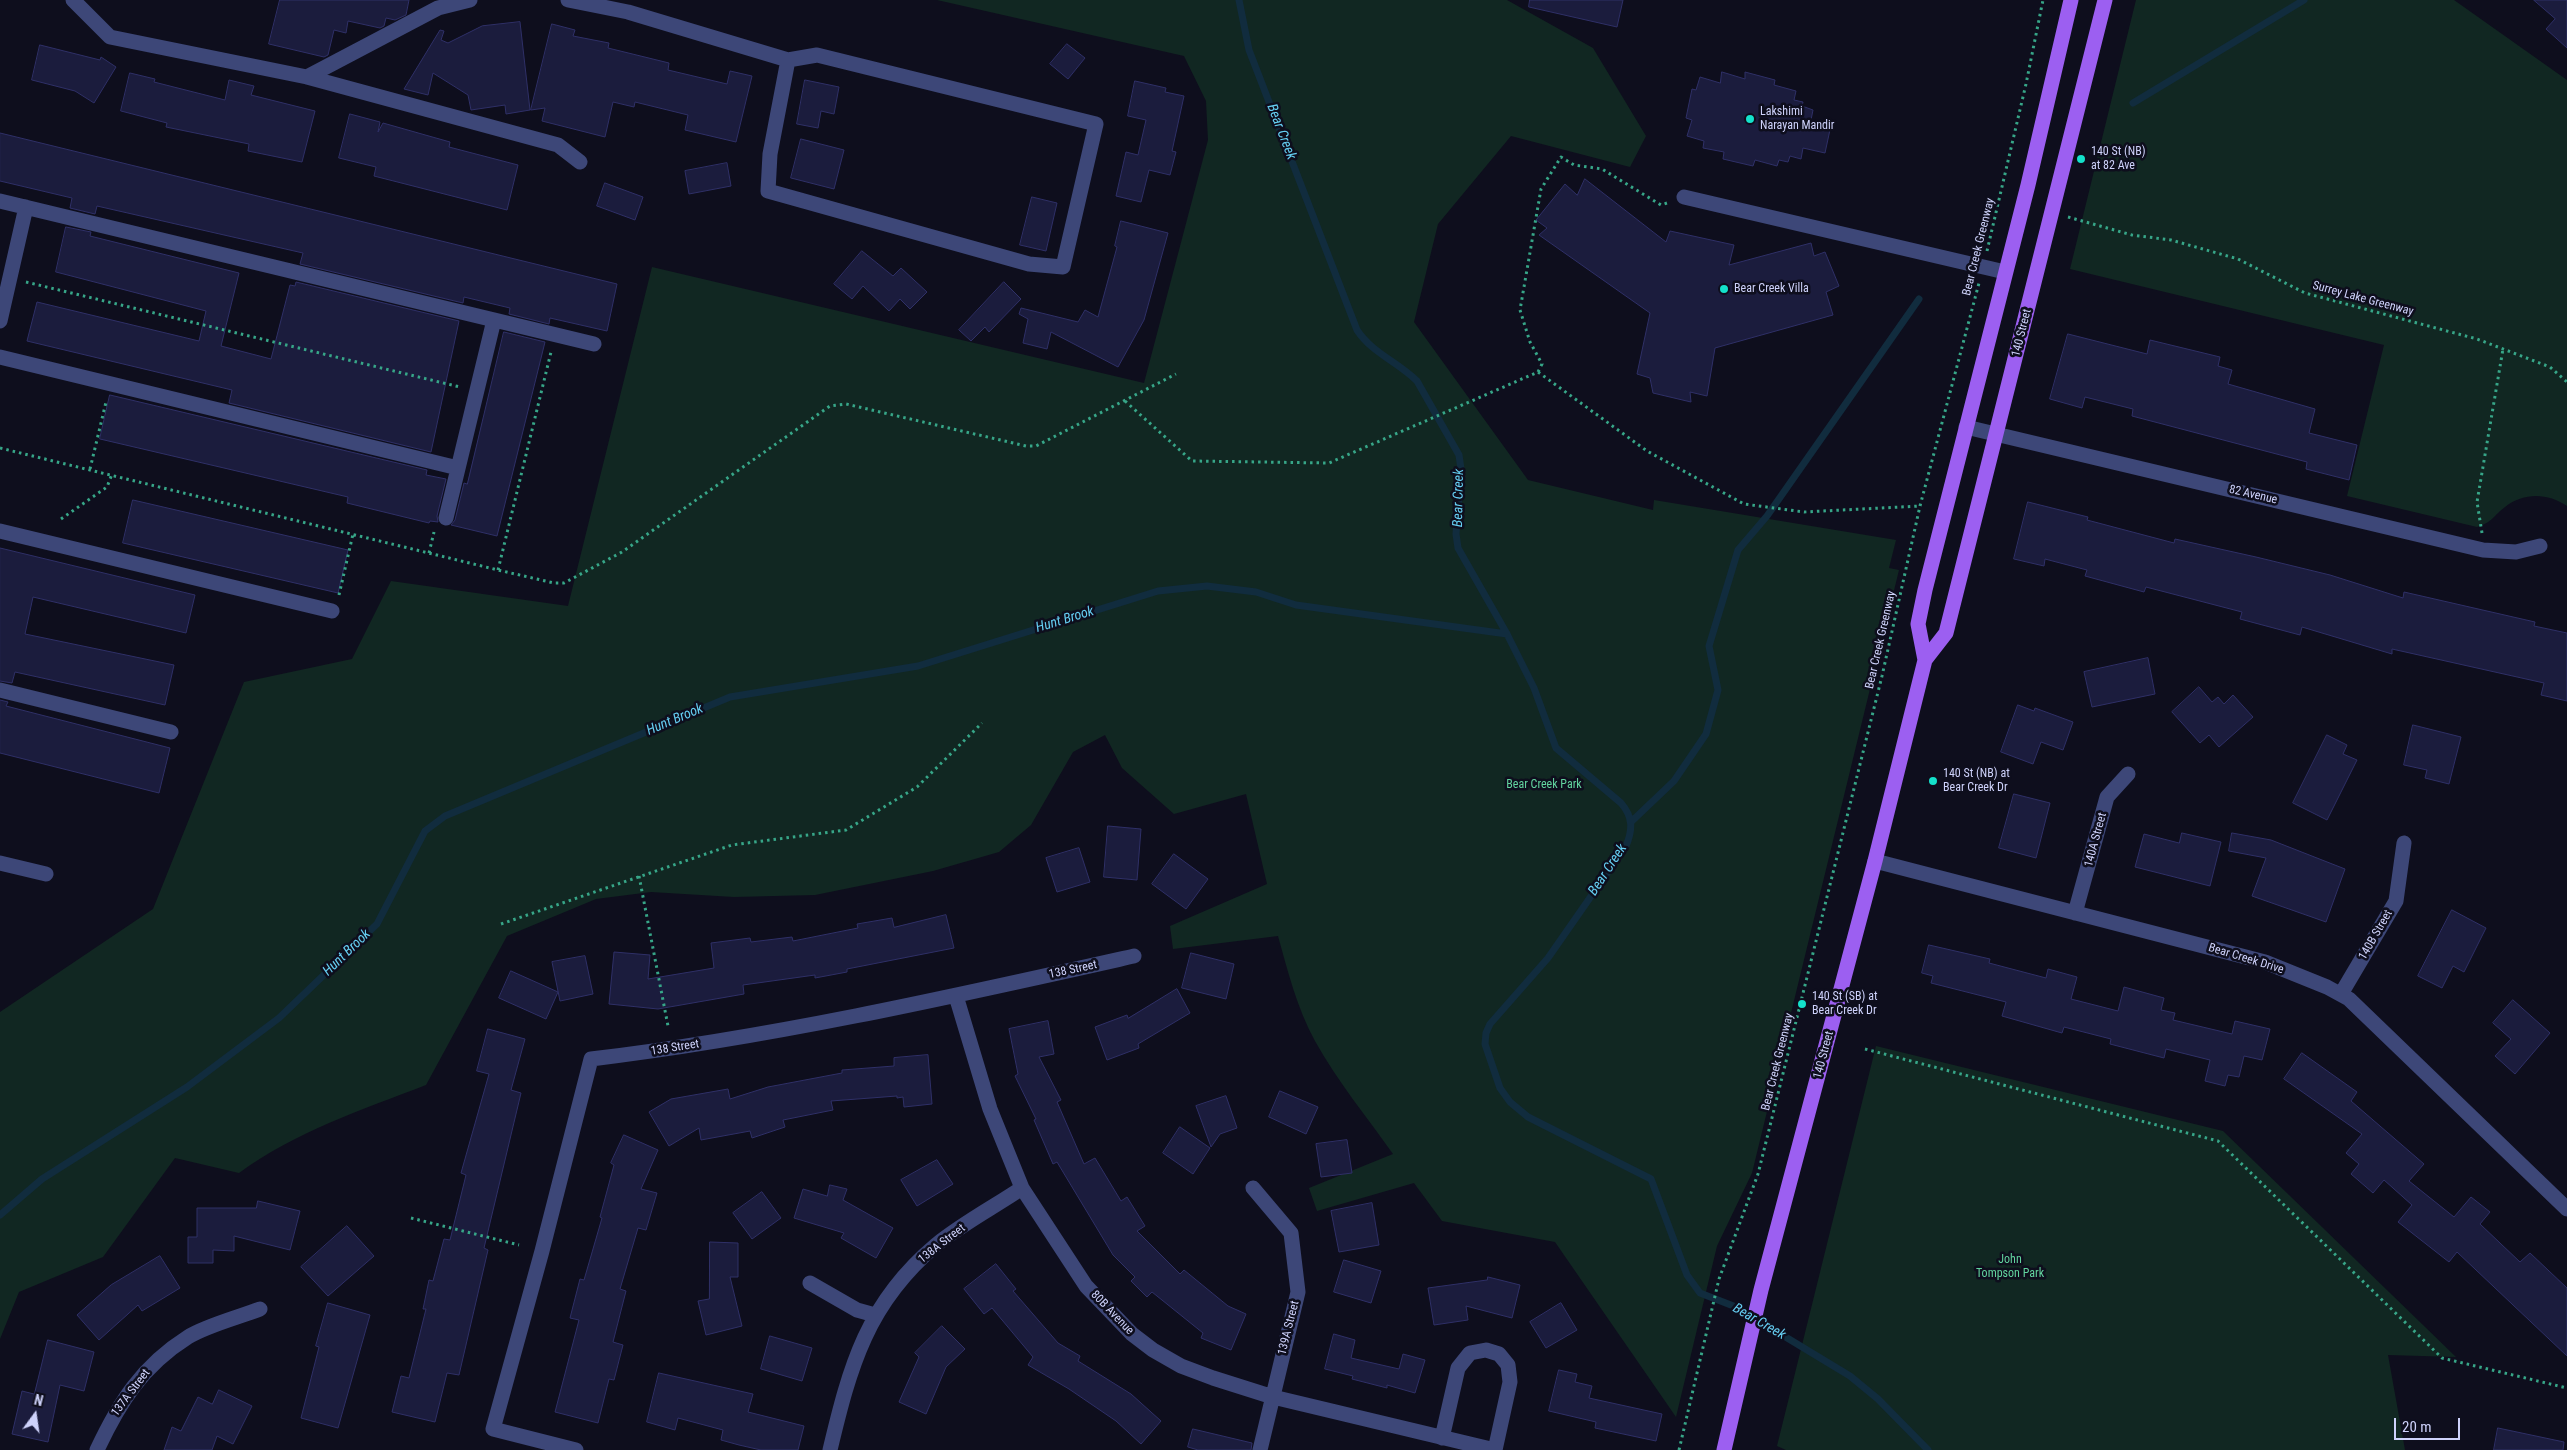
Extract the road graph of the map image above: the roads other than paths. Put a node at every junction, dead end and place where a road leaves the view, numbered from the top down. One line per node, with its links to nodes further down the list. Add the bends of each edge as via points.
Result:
1 (74, 0): 8 (street, via 110,37)
2 (470, 0): 6 (street)
3 (568, 0): 7 (street, via 628,12)
4 (2071, 0): 13 (main road, 140 Street)
5 (2105, 0): 19 (main road, 140 Street)
6 (436, 4): 8 (street)
7 (788, 60): 7 (street, via 770,154 768,191 1029,264 1063,267 1096,124 817,54)
8 (307, 77): 9 (street, via 558,145)
9 (580, 162)
10 (1684, 197): 13 (street)
11 (0, 201): 12 (street)
12 (26, 207): 14 (street); 15 (street)
13 (2005, 272): 18 (main road, 140 Street)
14 (494, 320): 16 (street); 20 (street)
15 (0, 321)
16 (594, 344)
17 (0, 357): 20 (street)
18 (1966, 427): 19 (street, 82 Avenue); 25 (main road, 140 Street, via 1918,624)
19 (1997, 434): 23 (street, 82 Avenue, via 2483,550 2516,552); 25 (main road, 140 Street, via 1946,633)
20 (458, 468): 21 (street)
21 (446, 518)
22 (0, 531): 24 (street)
23 (2540, 546)
24 (335, 606)
25 (1925, 660): 30 (main road, 140 Street)
26 (0, 690): 27 (street)
27 (171, 732)
28 (2128, 774): 33 (street, 140A Street, via 2108,797)
29 (2404, 843): 35 (street, 140B Street, via 2396,901)
30 (1876, 861): 33 (street, Bear Creek Drive); 50 (main road, 140 Street, via 1761,1290)
31 (0, 863): 32 (street)
32 (46, 874)
33 (2075, 913): 35 (street, Bear Creek Drive, via 2265,962)
34 (1134, 956): 36 (street, 138 Street)
35 (2341, 994): 39 (street, Bear Creek Drive)
36 (956, 996): 37 (street, 80B Avenue, via 990,1109); 46 (street, 138 Street, via 672,1049 591,1058 493,1429)
37 (1022, 1188): 42 (street, 138A Street, via 937,1244 910,1269); 43 (street, 80B Avenue, via 1086,1286 1132,1334 1181,1366)
38 (1252, 1188): 43 (street, 139A Street, via 1291,1233 1298,1292)
39 (2567, 1209)
40 (810, 1283): 42 (street, via 857,1310)
41 (260, 1309): 45 (street, 137A Street, via 189,1336 146,1370 116,1410)
42 (875, 1315): 47 (street, 138A Street, via 845,1387)
43 (1273, 1397): 44 (street, 80B Avenue); 48 (street, 139A Street)
44 (1442, 1438): 49 (street, 80B Avenue); 49 (street, 80B Avenue, via 1458,1368 1470,1353 1486,1350 1499,1354 1508,1365 1510,1382)
45 (97, 1450)
46 (576, 1450)
47 (830, 1450)
48 (1260, 1450)
49 (1495, 1450)
50 (1724, 1450)

